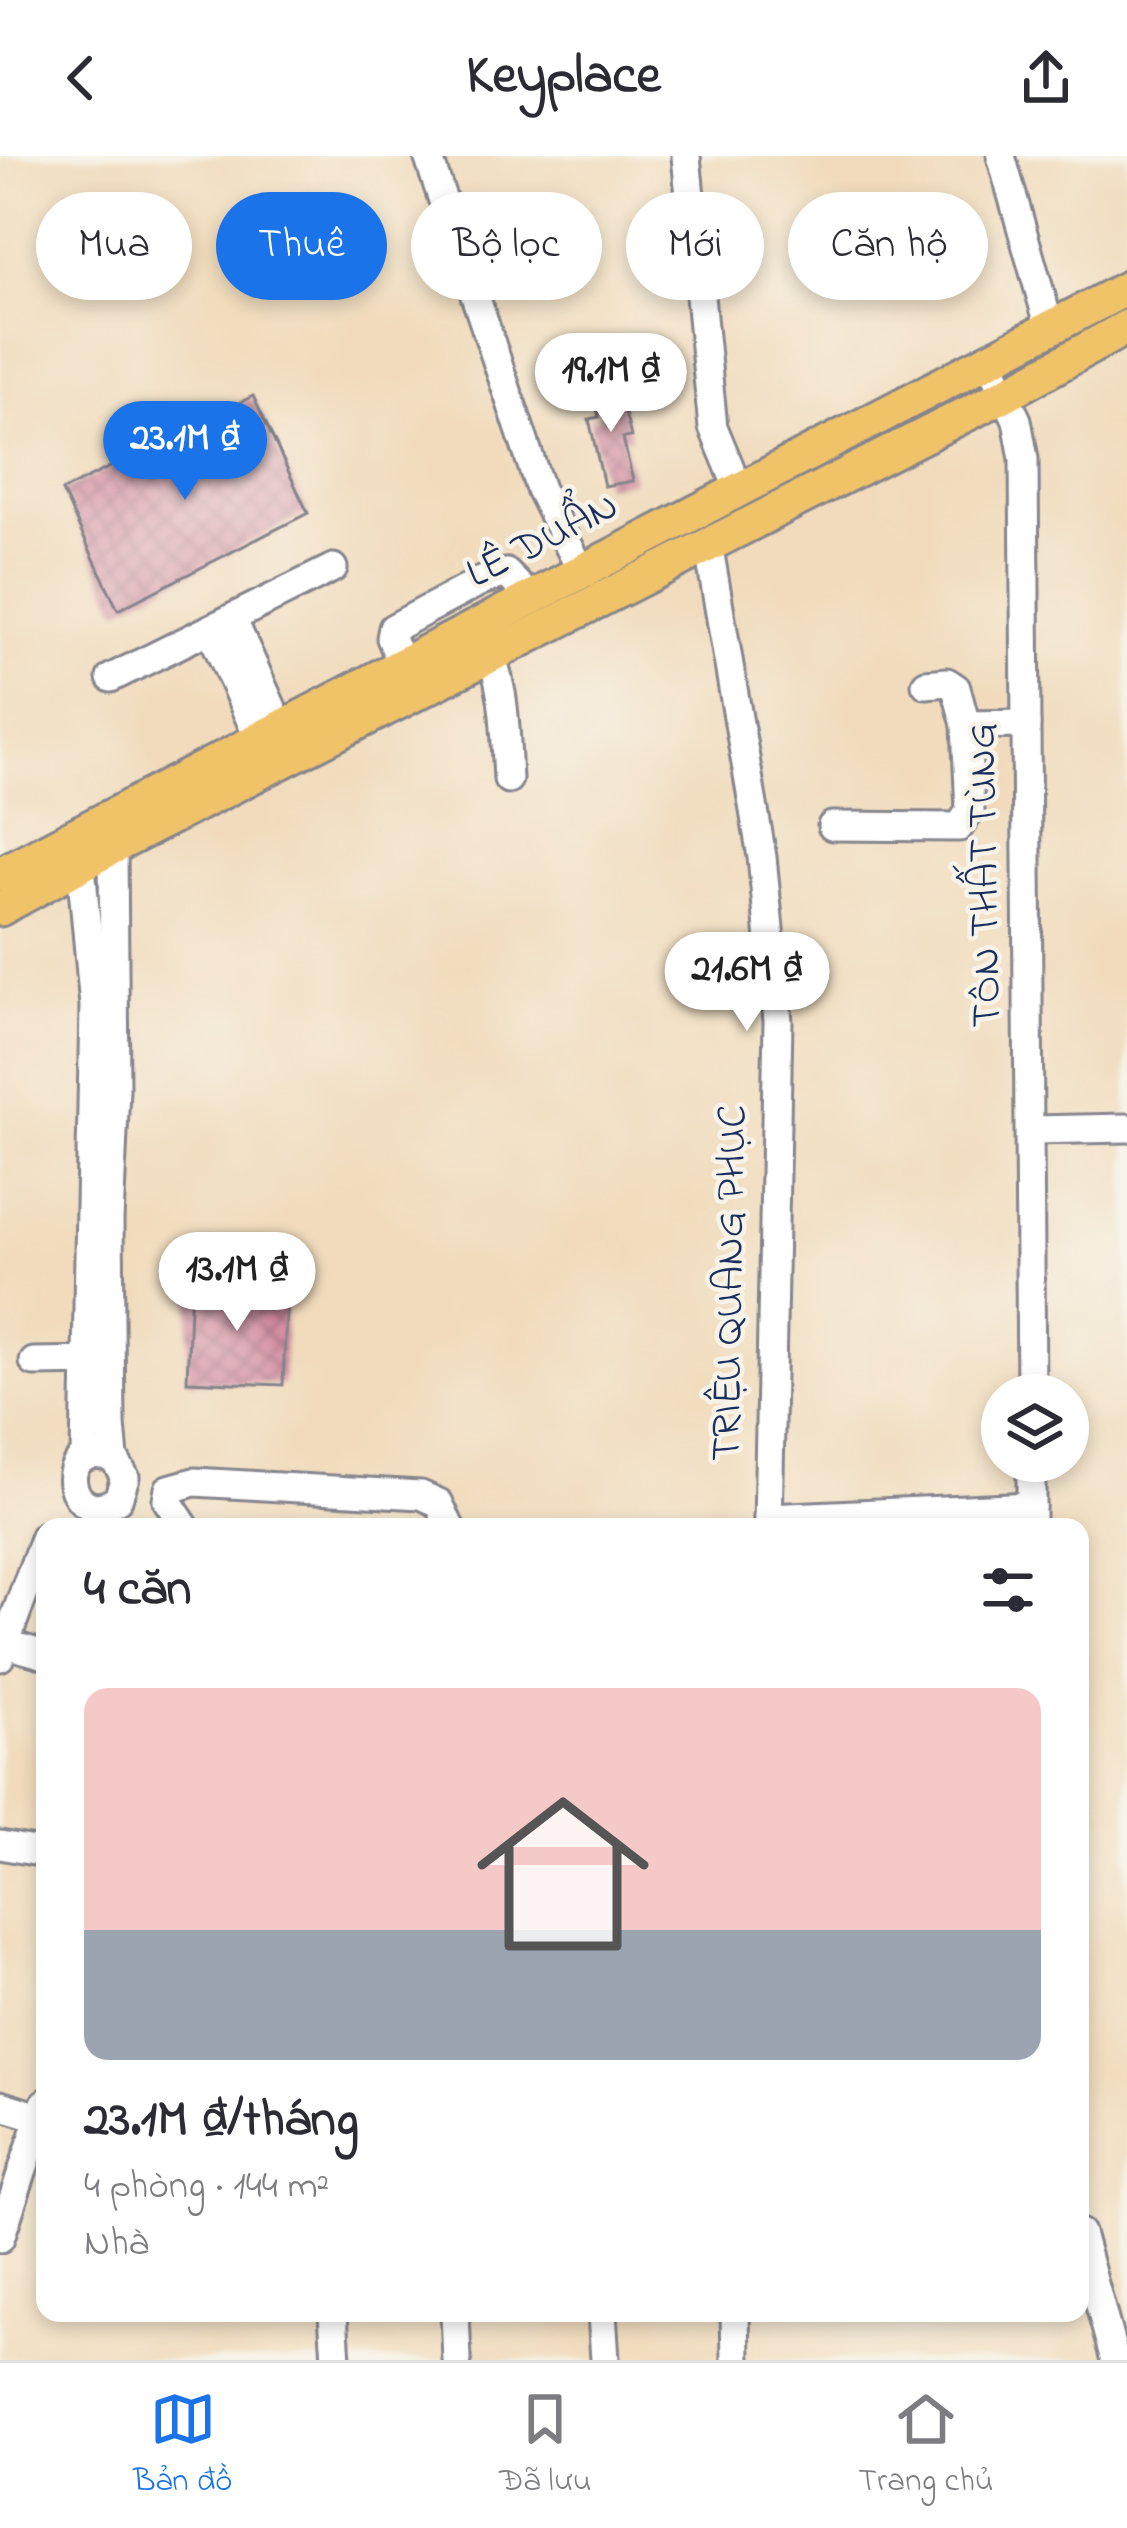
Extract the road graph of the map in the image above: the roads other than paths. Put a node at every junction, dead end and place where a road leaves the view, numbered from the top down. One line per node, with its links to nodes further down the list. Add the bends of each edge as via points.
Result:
1 (428, 156): 12 (street, via 540,489)
2 (686, 156): 9 (street, via 713,427)
3 (1000, 156): 6 (street)
4 (1127, 288): 6 (main road, LÊ DUẨN)
5 (1127, 327): 8 (main road, LÊ DUẨN)
6 (1050, 328): 7 (main road, LÊ DUẨN)
7 (989, 361): 8 (street, TÔN THẤT TÙNG); 9 (main road, LÊ DUẨN)
8 (1006, 394): 10 (main road, LÊ DUẨN); 19 (street, TÔN THẤT TÙNG, via 1023,440)
9 (739, 490): 12 (main road, LÊ DUẨN)
10 (708, 543): 15 (main road, LÊ DUẨN); 42 (street, TRIỆU QUANG PHỤC, via 762,856 778,1021)
11 (333, 568): 14 (street)
12 (582, 572): 13 (main road, LÊ DUẨN)
13 (530, 598): 15 (main road, LÊ DUẨN); 16 (street, via 506,573 482,580 393,628)
14 (221, 623): 17 (street); 21 (street)
15 (485, 641): 16 (main road, LÊ DUẨN); 22 (street, via 504,704); 24 (main road, LÊ DUẨN)
16 (402, 664): 21 (main road, LÊ DUẨN)
17 (111, 678)
18 (926, 684): 20 (street, via 956,688)
19 (1026, 724): 20 (street); 30 (street, TÔN THẤT TÙNG)
20 (966, 725): 23 (street, via 970,811 959,827)
21 (270, 733): 26 (main road, LÊ DUẨN)
22 (508, 779)
23 (832, 826)
24 (112, 848): 25 (main road, LÊ DUẨN); 28 (street)
25 (81, 866): 27 (main road, LÊ DUẨN); 28 (street)
26 (0, 874)
27 (0, 909)
28 (104, 1006): 31 (street)
29 (1127, 1128): 30 (street)
30 (1032, 1130): 33 (street, TÔN THẤT TÙNG)
31 (99, 1361): 32 (street); 34 (street); 35 (street)
32 (34, 1362)
33 (1031, 1374)
34 (85, 1456): 35 (street); 37 (street, via 71,1480)
35 (114, 1458): 37 (street, via 125,1477 118,1499)
36 (1031, 1482): 38 (street)
37 (86, 1504): 39 (street)
38 (1031, 1516): 43 (street)
39 (58, 1518)
40 (170, 1518): 41 (street, via 169,1489 194,1482 422,1495 439,1503)
41 (446, 1518)
42 (768, 1518)
43 (956, 1518)
44 (36, 1559): 45 (street)
45 (2, 1648): 46 (street)
46 (36, 1654)
47 (0, 1845): 48 (street)
48 (36, 1851)
49 (0, 2086): 51 (street)
50 (0, 2105): 52 (street)
51 (36, 2106)
52 (36, 2109)
53 (36, 2133): 54 (street)
54 (0, 2238)
55 (1089, 2267): 66 (street)
56 (315, 2322): 61 (street)
57 (334, 2322): 62 (street)
58 (455, 2322): 63 (street)
59 (603, 2322): 64 (street)
60 (736, 2322): 65 (street)
61 (317, 2360)
62 (336, 2360)
63 (457, 2360)
64 (605, 2360)
65 (736, 2360)
66 (1114, 2360)

